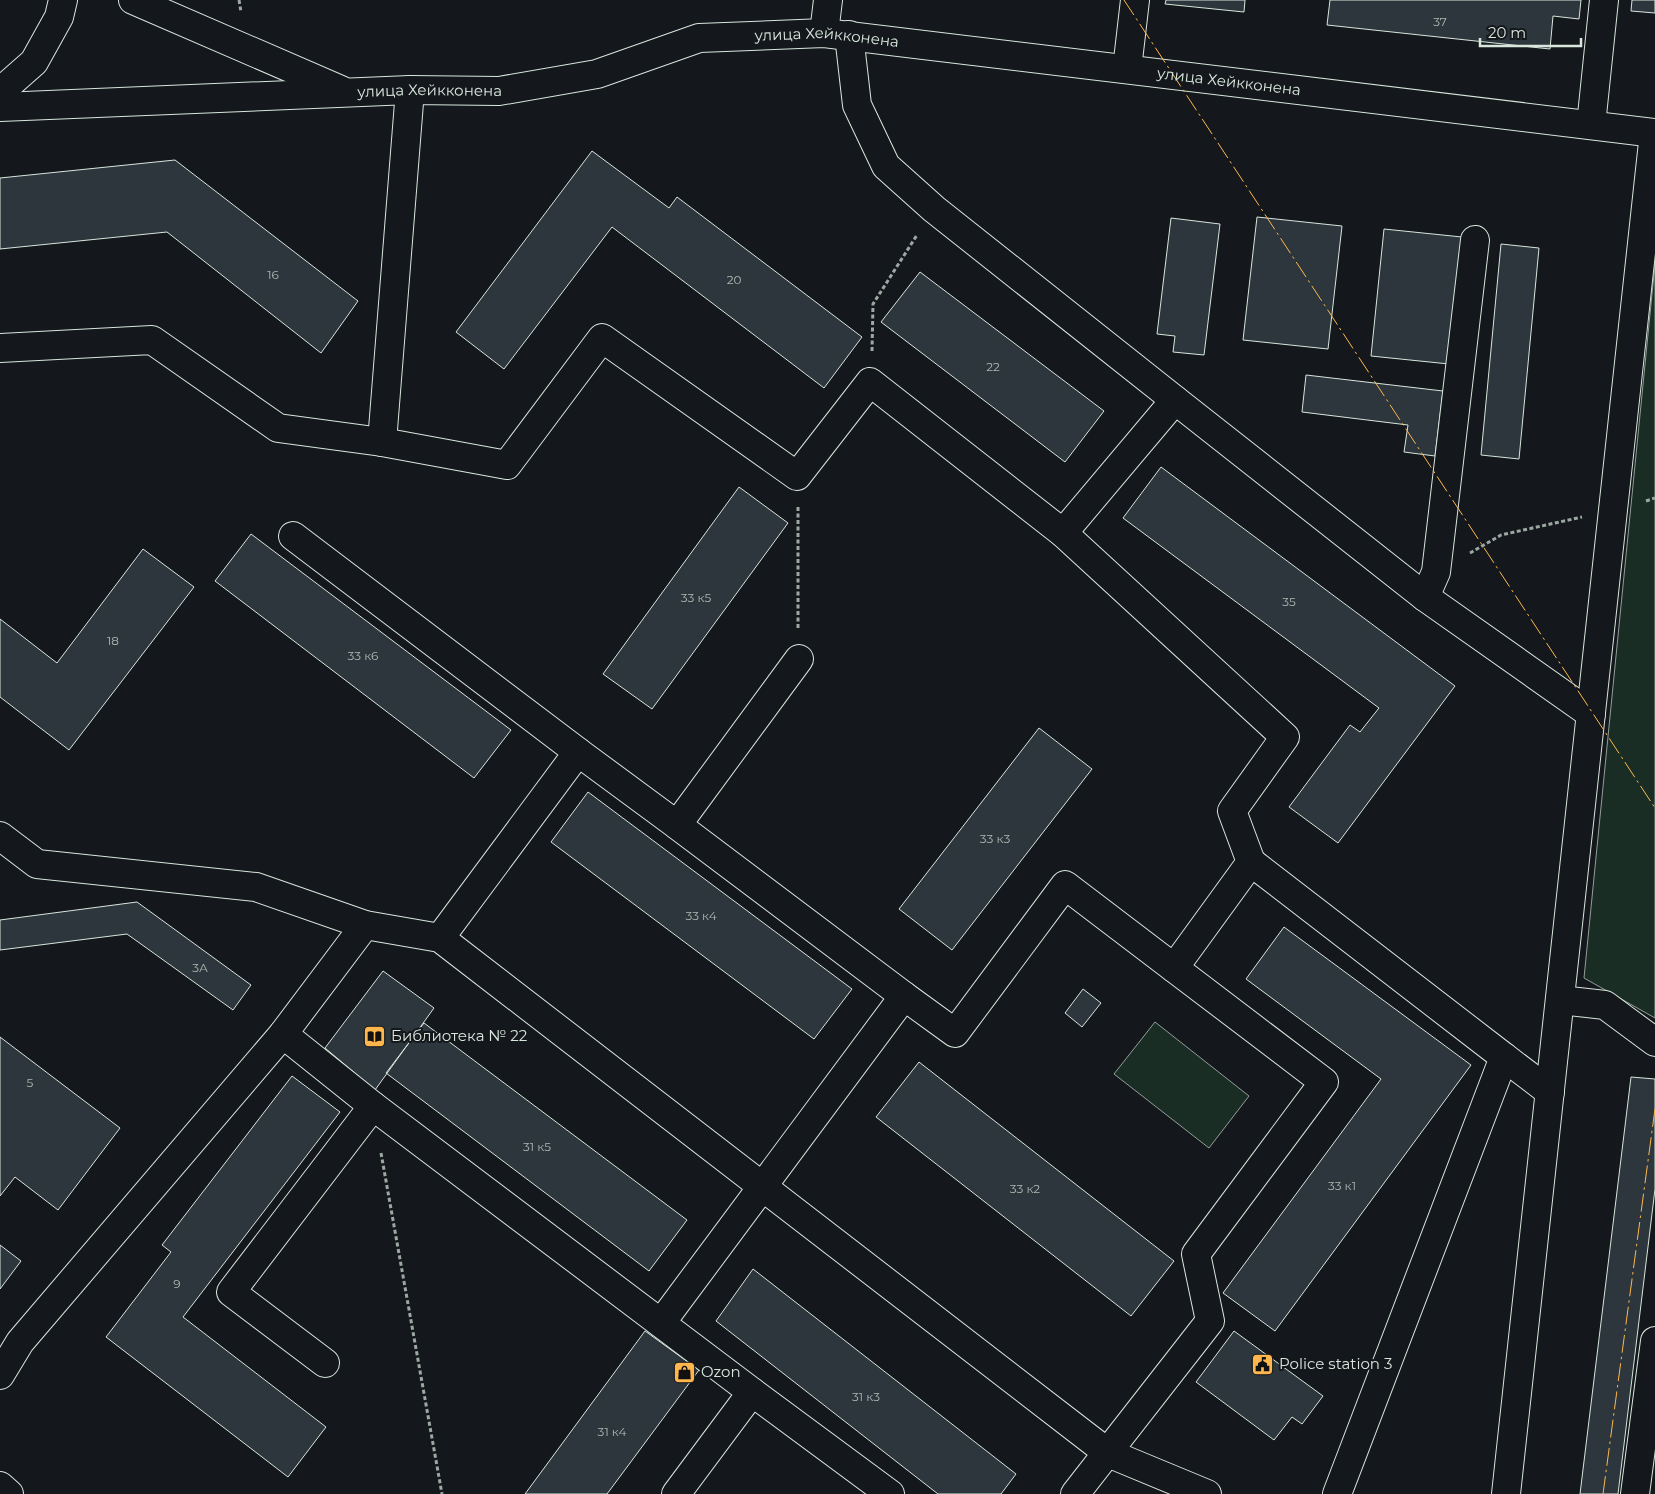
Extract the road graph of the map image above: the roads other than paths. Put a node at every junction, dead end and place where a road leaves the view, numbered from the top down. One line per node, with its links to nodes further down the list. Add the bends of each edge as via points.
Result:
1 (63, 0): 9 (street, via 59,17 34,62)
2 (134, 0): 10 (street)
3 (828, 0): 6 (street)
4 (1134, 0): 7 (street)
5 (1604, 0): 12 (street)
6 (836, 34): 7 (street, улица Хейкконена); 8 (street, улица Хейкконена, via 699,38 597,74 499,91); 16 (street, via 857,105 886,166 934,209)
7 (1127, 69): 12 (street, улица Хейкконена)
8 (410, 90): 10 (street, улица Хейкконена); 17 (street)
9 (0, 92)
10 (346, 92): 11 (street, улица Хейкконена)
11 (0, 108)
12 (1591, 125): 13 (street, улица Хейкконена)
13 (1654, 133): 22 (street)
14 (1475, 240): 20 (street, via 1436,572)
15 (0, 348): 17 (street, via 152,340 278,428)
16 (1175, 400): 18 (street); 20 (street)
17 (382, 442): 18 (street, via 507,465 602,338 798,476 870,382)
18 (1063, 533): 26 (street, via 1285,737 1232,811)
19 (293, 536): 23 (street)
20 (1425, 597): 22 (street)
21 (799, 659): 24 (street)
22 (1591, 714): 31 (street)
23 (578, 752): 24 (street); 28 (street)
24 (677, 825): 30 (street)
25 (0, 836): 27 (street, via 37,864 256,887)
26 (1251, 862): 29 (street); 34 (street)
27 (365, 924): 28 (street); 32 (street)
28 (440, 938): 37 (street)
29 (1174, 968): 30 (street, via 1065,885 956,1033); 43 (street, via 1324,1082 1196,1254 1210,1321)
30 (904, 996): 37 (street)
31 (1560, 1000): 33 (street, via 1604,1005); 35 (street)
32 (283, 1034): 36 (street); 41 (street, via 20,1342)
33 (1655, 1042)
34 (1504, 1057): 35 (street); 50 (street)
35 (1550, 1092): 51 (street)
36 (373, 1106): 38 (street); 40 (street, via 231,1292)
37 (764, 1187): 38 (street); 43 (street)
38 (661, 1323): 42 (street)
39 (1655, 1341): 52 (street)
40 (325, 1363)
41 (0, 1375)
42 (752, 1392): 46 (street); 47 (street)
43 (1108, 1453): 48 (street); 49 (street)
44 (0, 1486): 45 (street)
45 (10, 1494)
46 (676, 1494)
47 (890, 1494)
48 (1075, 1494)
49 (1207, 1494)
50 (1337, 1494)
51 (1506, 1494)
52 (1635, 1494)

